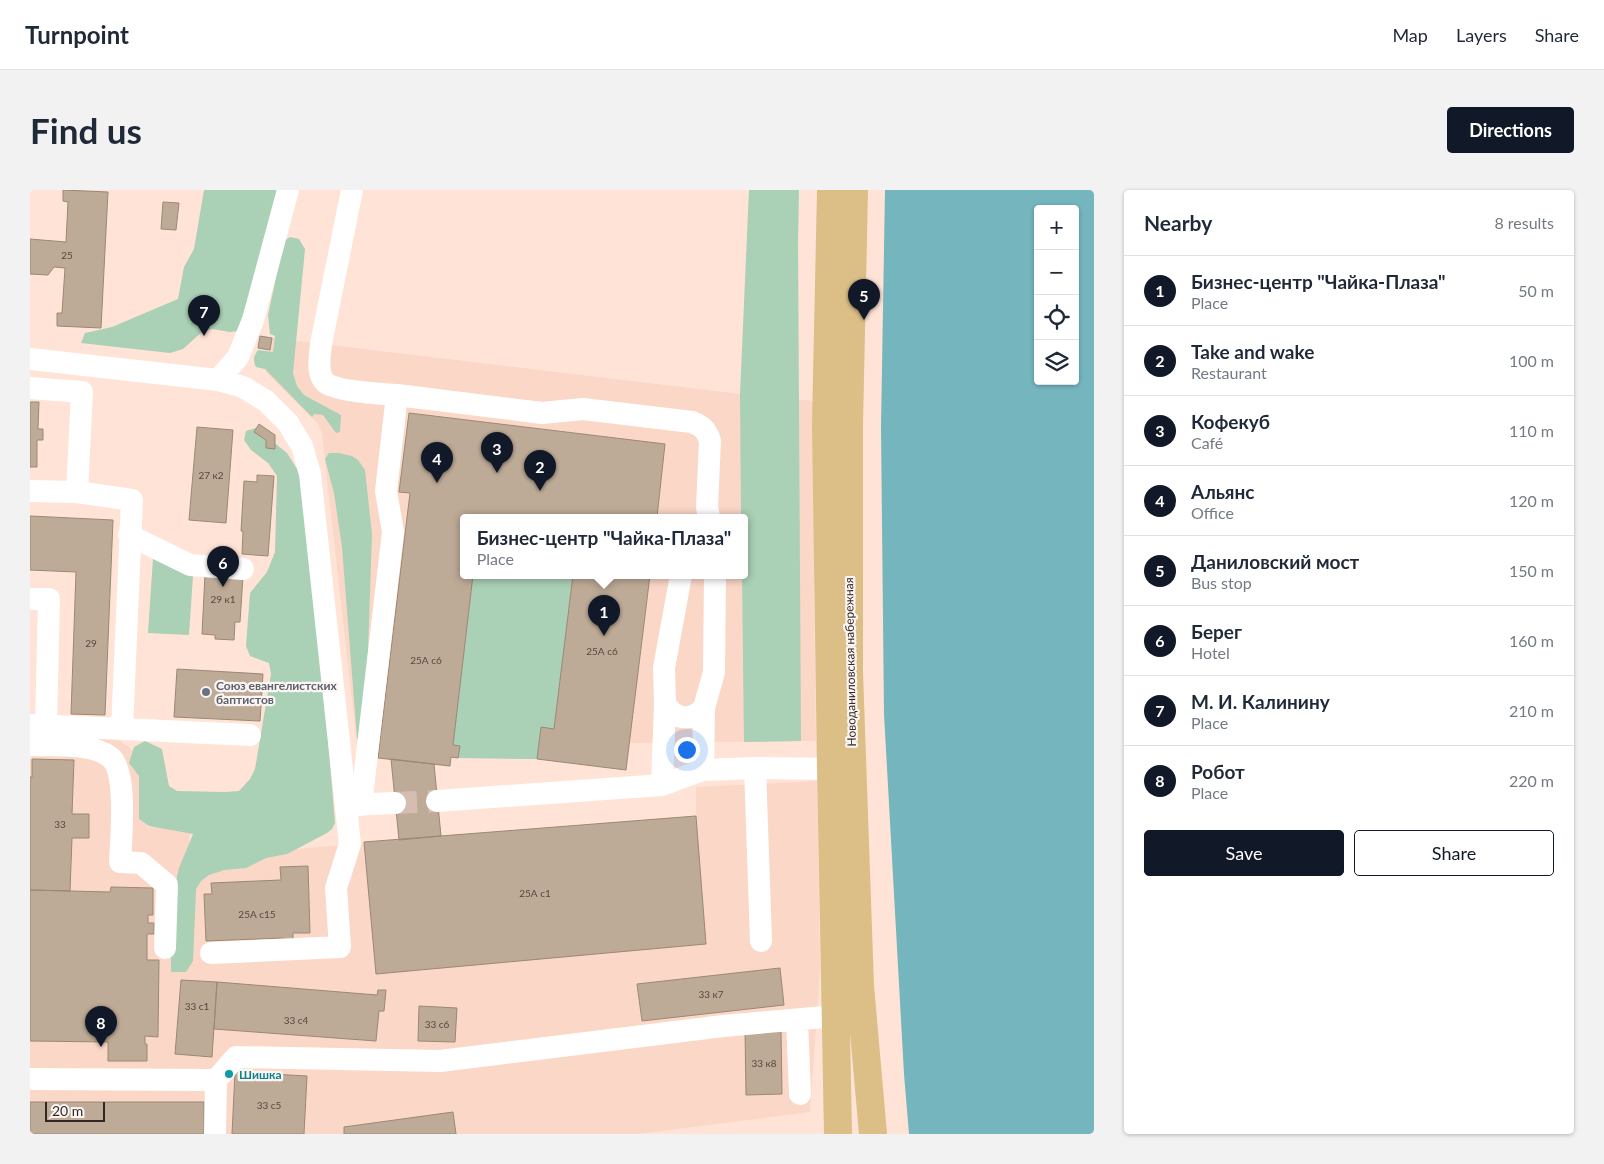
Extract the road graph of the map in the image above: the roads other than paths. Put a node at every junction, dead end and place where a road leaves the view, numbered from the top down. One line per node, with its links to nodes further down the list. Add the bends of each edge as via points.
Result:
1 (288, 190): 6 (lane, via 252,320 238,356)
2 (352, 190): 8 (lane, via 321,344 320,370 324,381 335,388)
3 (832, 190): 24 (main road, Новоданиловская набережная, via 826,425)
4 (854, 190): 40 (main road, Новоданиловская набережная, via 849,425 849,672 860,986)
5 (30, 359): 6 (lane)
6 (218, 380): 29 (lane, via 243,387 266,401 288,423 302,446 310,474)
7 (30, 388): 10 (lane, via 82,392)
8 (397, 395): 11 (lane, via 542,413 583,409 692,422 708,432 710,441); 29 (lane, via 386,491 393,532)
9 (30, 491): 10 (lane)
10 (77, 492): 12 (lane, via 132,500)
11 (705, 514)
12 (129, 535): 13 (lane, via 190,565); 20 (lane)
13 (243, 569)
14 (680, 579): 17 (lane, via 664,668)
15 (715, 579): 18 (lane, via 714,672)
16 (30, 599): 19 (lane, via 49,599)
17 (665, 704): 18 (lane, via 676,716 684,718 699,714); 26 (lane)
18 (704, 708): 25 (lane)
19 (38, 725): 20 (lane)
20 (122, 729): 21 (lane)
21 (250, 735)
22 (30, 745): 31 (lane, via 93,749 110,757 117,770 122,793 120,862 140,863 167,885)
23 (756, 768): 24 (lane); 25 (lane); 30 (lane)
24 (831, 769): 33 (main road, Новоданиловская набережная)
25 (703, 770): 26 (lane)
26 (662, 786): 27 (lane)
27 (437, 801)
28 (395, 803): 29 (lane)
29 (354, 805): 32 (lane, via 350,844 336,888 340,947)
30 (761, 941)
31 (165, 948)
32 (211, 953)
33 (836, 1016): 34 (lane); 39 (main road, Новоданиловская набережная)
34 (797, 1020): 36 (lane, via 440,1061 236,1057); 37 (lane)
35 (30, 1079): 36 (lane)
36 (216, 1080): 38 (lane)
37 (800, 1094)
38 (215, 1134)
39 (838, 1134)
40 (873, 1134)

